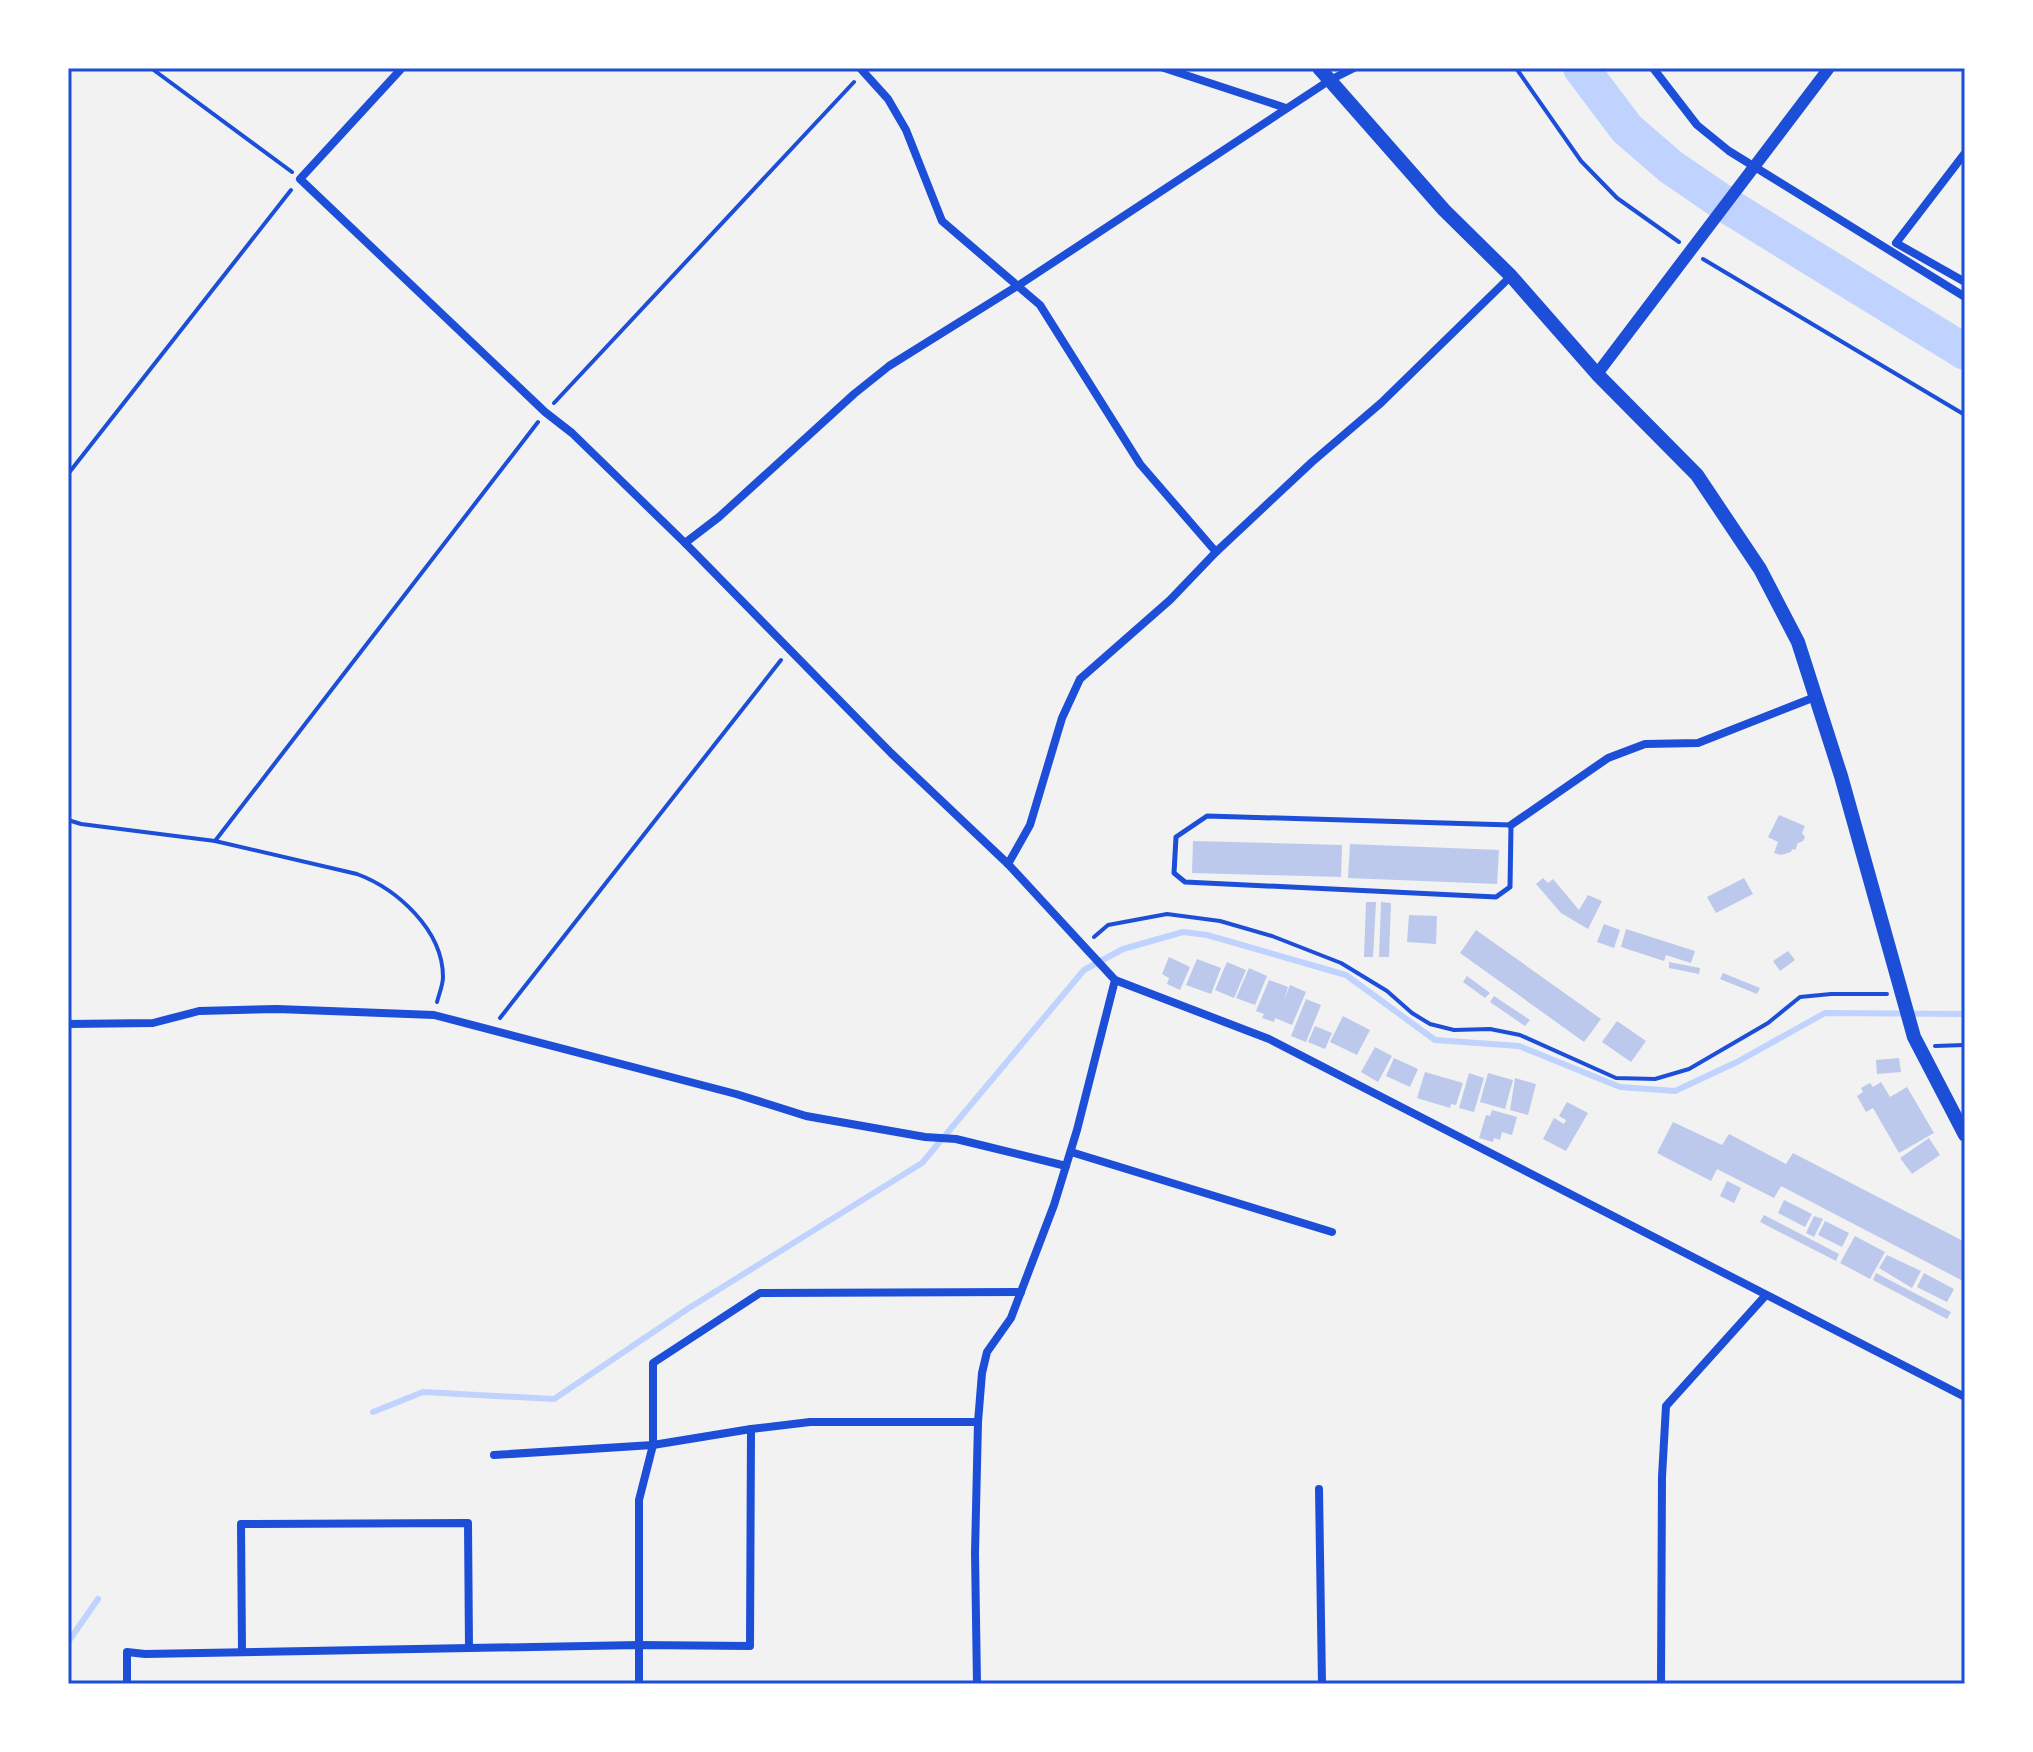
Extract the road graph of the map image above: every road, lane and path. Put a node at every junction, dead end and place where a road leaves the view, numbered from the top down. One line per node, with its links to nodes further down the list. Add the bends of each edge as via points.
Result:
1 (151, 68): 14 (path)
2 (402, 68): 14 (street)
3 (1164, 68): 11 (street)
4 (1319, 68): 10 (main road)
5 (1354, 68): 10 (street)
6 (1516, 68): 15 (path, via 1581,161 1617,198)
7 (1653, 68): 13 (street, via 1697,125)
8 (1829, 68): 13 (street)
9 (862, 70): 18 (street, via 906,130 942,221); 21 (path)
10 (1330, 80): 11 (street); 16 (main road, via 1444,210)
11 (1286, 108): 18 (street)
12 (1965, 153): 17 (street, via 1896,243)
13 (1751, 171): 15 (street); 19 (street)
14 (300, 179): 21 (street); 23 (path)
15 (1694, 248): 20 (street); 22 (path)
16 (1511, 276): 20 (main road); 25 (street)
17 (1965, 282)
18 (1019, 285): 24 (street, via 889,366); 25 (street, via 1040,305 1140,464)
19 (1965, 297)
20 (1597, 374): 27 (main road, via 1697,475 1760,569 1798,642)
21 (545, 412): 24 (street); 30 (path)
22 (1965, 415)
23 (68, 474)
24 (685, 543): 26 (street)
25 (1216, 552): 31 (street, via 1080,679 1062,718 1030,825)
26 (790, 648): 31 (street); 37 (path)
27 (1815, 697): 29 (street, via 1698,743 1645,744 1608,758); 34 (main road)
28 (68, 820): 30 (path)
29 (1511, 825): 29 (lane, via 1207,816 1176,837 1174,873 1185,882 1496,897 1510,887)
30 (215, 841): 35 (path, via 357,874 397,895 424,925 439,957 443,978)
31 (1008, 864): 32 (street)
32 (1084, 947): 33 (street); 34 (path, via 1108,925 1167,914 1220,921 1341,963 1430,1024 1520,1035 1616,1078 1655,1079 1689,1069 1768,1023 1800,997)
33 (1115, 980): 42 (street); 46 (street, via 1269,1039)
34 (1901, 994): 38 (main road)
35 (434, 1015): 36 (street, via 277,1009 199,1011 153,1023); 37 (street)
36 (68, 1024)
37 (492, 1029): 43 (street, via 806,1116 956,1139)
38 (1916, 1041): 39 (path); 40 (main road)
39 (1965, 1045)
40 (1958, 1107): 41 (main road)
41 (1965, 1135)
42 (1071, 1152): 43 (street); 44 (street)
43 (1066, 1166): 45 (street)
44 (1332, 1232)
45 (1021, 1292): 48 (street, via 1011,1318 987,1352); 50 (street, via 760,1293 653,1363)
46 (1766, 1295): 47 (street); 60 (street, via 1666,1406)
47 (1965, 1397)
48 (978, 1422): 49 (street, via 810,1422); 58 (street)
49 (751, 1429): 50 (street); 53 (street, via 750,1646)
50 (653, 1445): 51 (street); 53 (street, via 639,1500)
51 (494, 1455)
52 (1319, 1489): 59 (street)
53 (639, 1645): 54 (street); 57 (street)
54 (469, 1648): 55 (street); 55 (street, via 468,1523 241,1524)
55 (242, 1652): 56 (street, via 127,1652)
56 (127, 1684)
57 (639, 1684)
58 (977, 1684)
59 (1322, 1684)
60 (1661, 1684)

